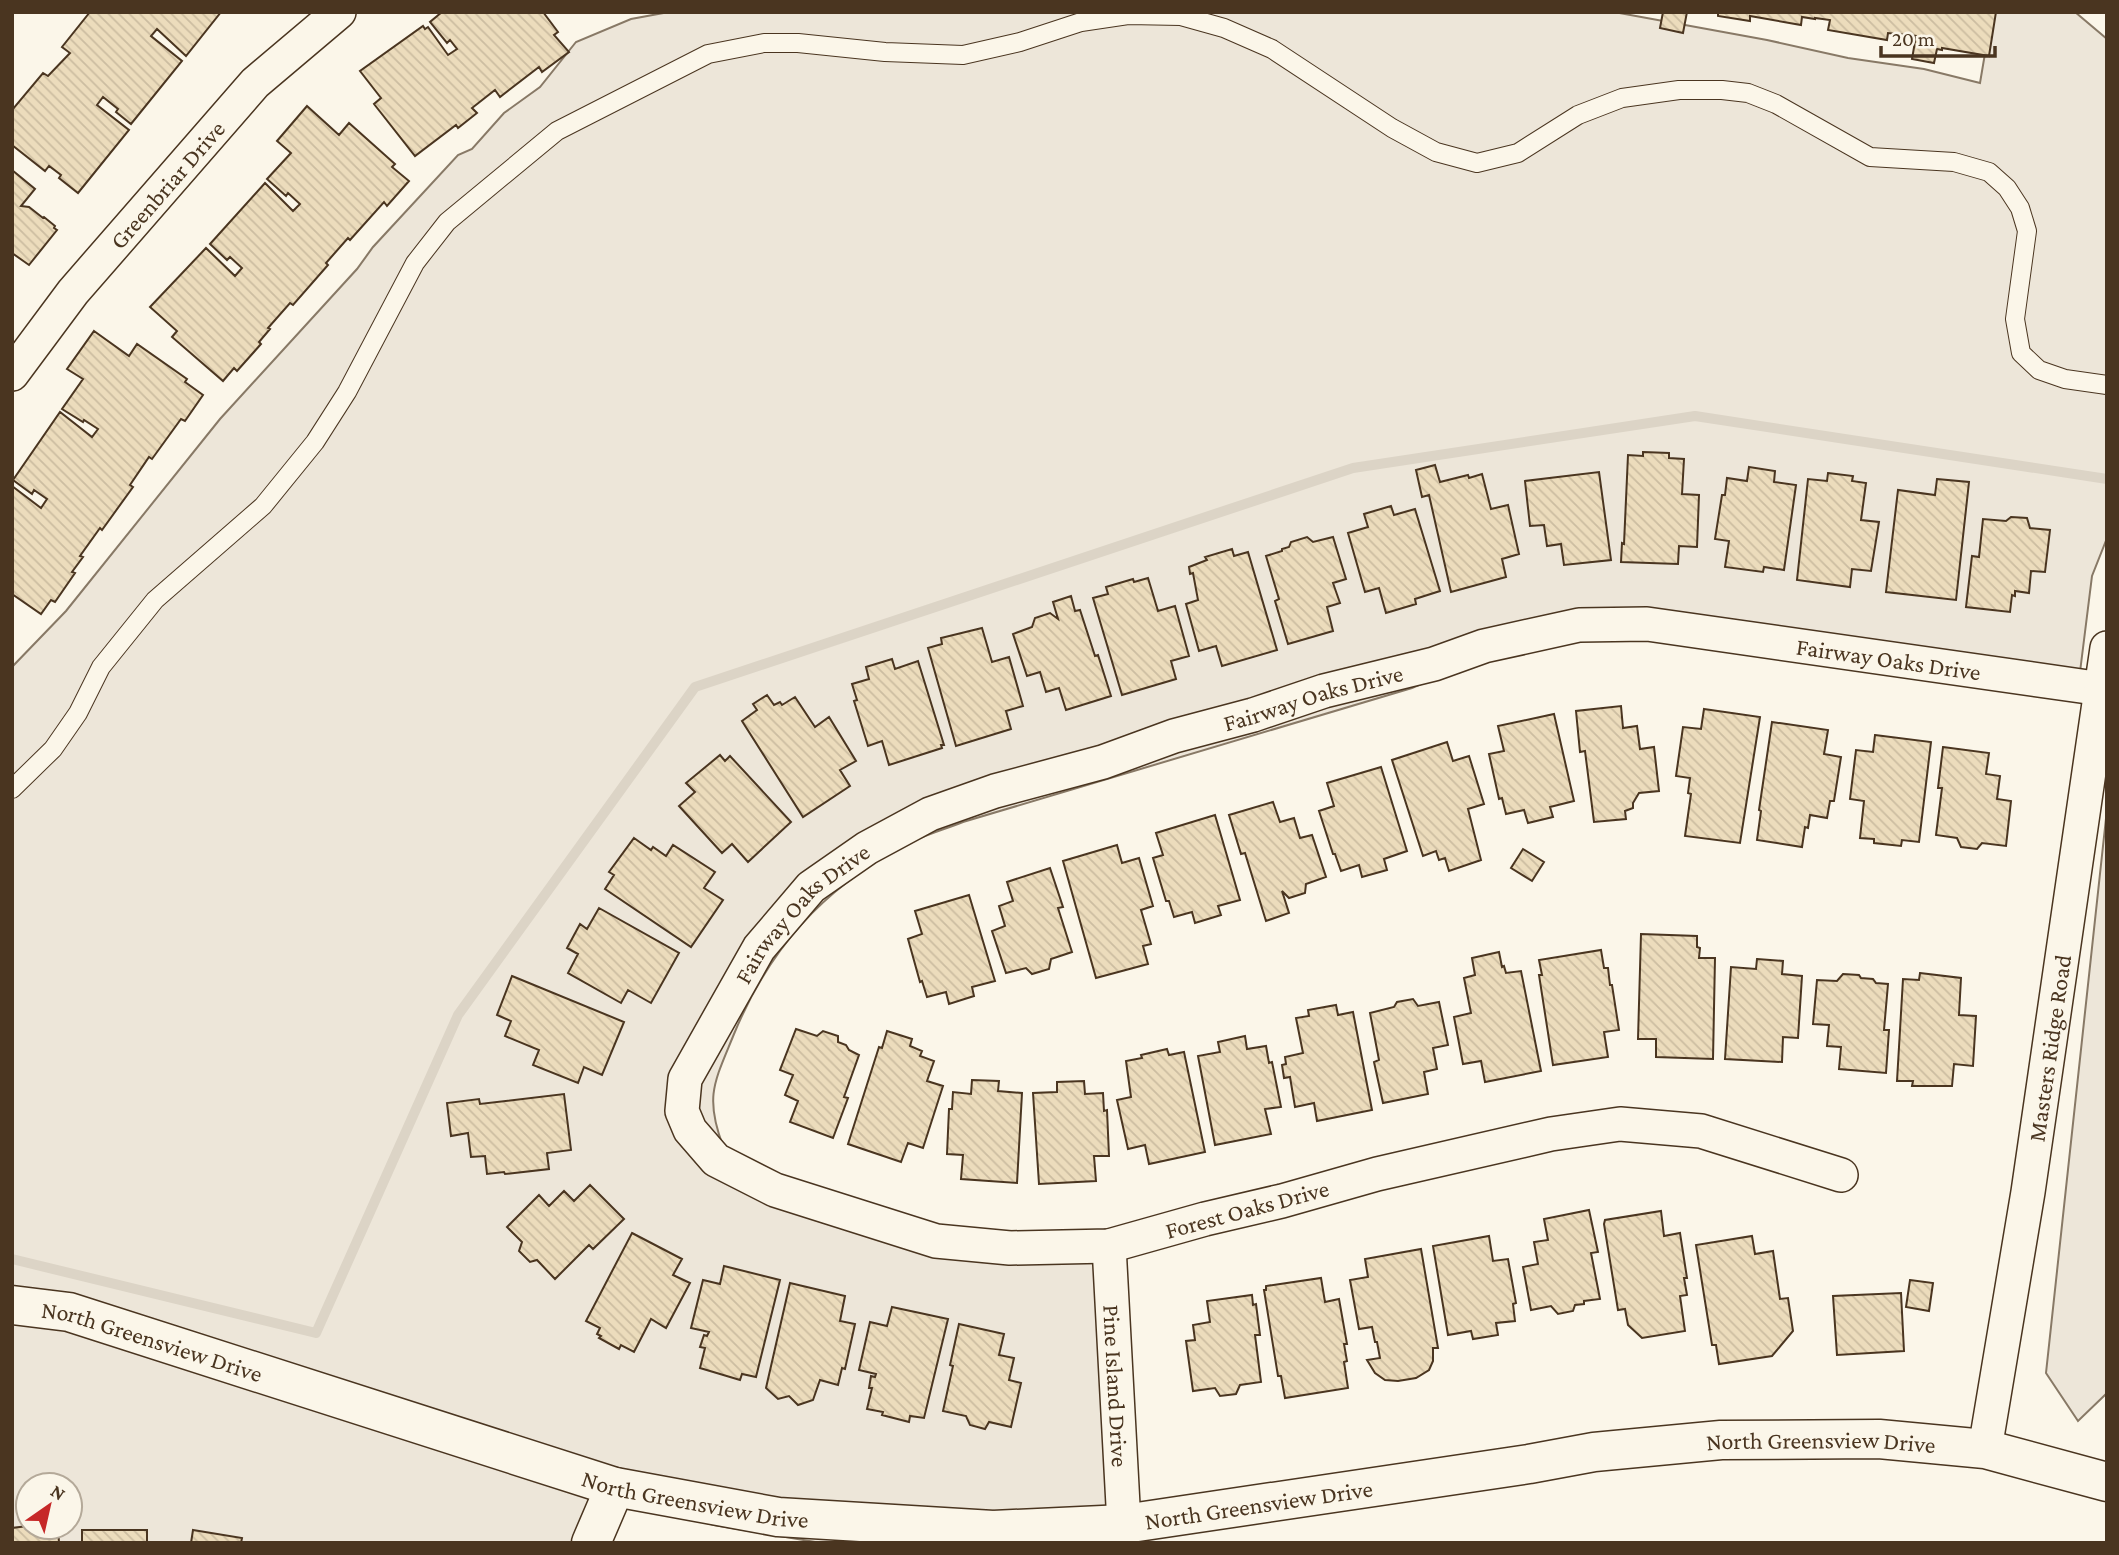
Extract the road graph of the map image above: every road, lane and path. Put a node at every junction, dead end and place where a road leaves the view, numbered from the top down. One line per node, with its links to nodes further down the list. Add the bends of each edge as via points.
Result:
1 (339, 12): 2 (street, Greenbriar Drive, via 255,83 73,292)
2 (12, 374)
3 (2107, 385): 6 (lane, via 2039,370 2021,353 2015,319 2027,231 2020,208 1989,172 1954,162 1870,158 1748,93 1679,90 1622,98 1578,115 1518,153 1477,163 1436,152 1392,128 1272,49 1181,16 1128,15 1081,22 1020,43 963,55 764,43 708,54 556,131 447,222 415,263 347,391 314,442 263,506 155,600 101,667 53,749)
4 (2107, 648): 5 (street, Masters Ridge Road)
5 (2102, 689): 7 (street, Fairway Oaks Drive, via 1647,624 1579,625 1324,691 1103,762 995,791 930,814 867,848 811,887 759,948 685,1079); 11 (street, Masters Ridge Road)
6 (12, 789)
7 (682, 1111): 9 (street, Forest Oaks Drive, via 690,1130 716,1160 775,1190 936,1241 1010,1248)
8 (1841, 1175): 9 (street, Forest Oaks Drive, via 1701,1131 1620,1124 1551,1134 1377,1174)
9 (1109, 1246): 14 (street, Pine Island Drive)
10 (12, 1305): 13 (street, North Greensview Drive, via 69,1312)
11 (1985, 1449): 12 (street, North Greensview Drive); 14 (street, North Greensview Drive, via 1879,1439 1721,1440 1594,1452)
12 (2107, 1482)
13 (615, 1487): 14 (street, North Greensview Drive, via 778,1517 993,1530); 15 (street)
14 (1124, 1524)
15 (591, 1543)

